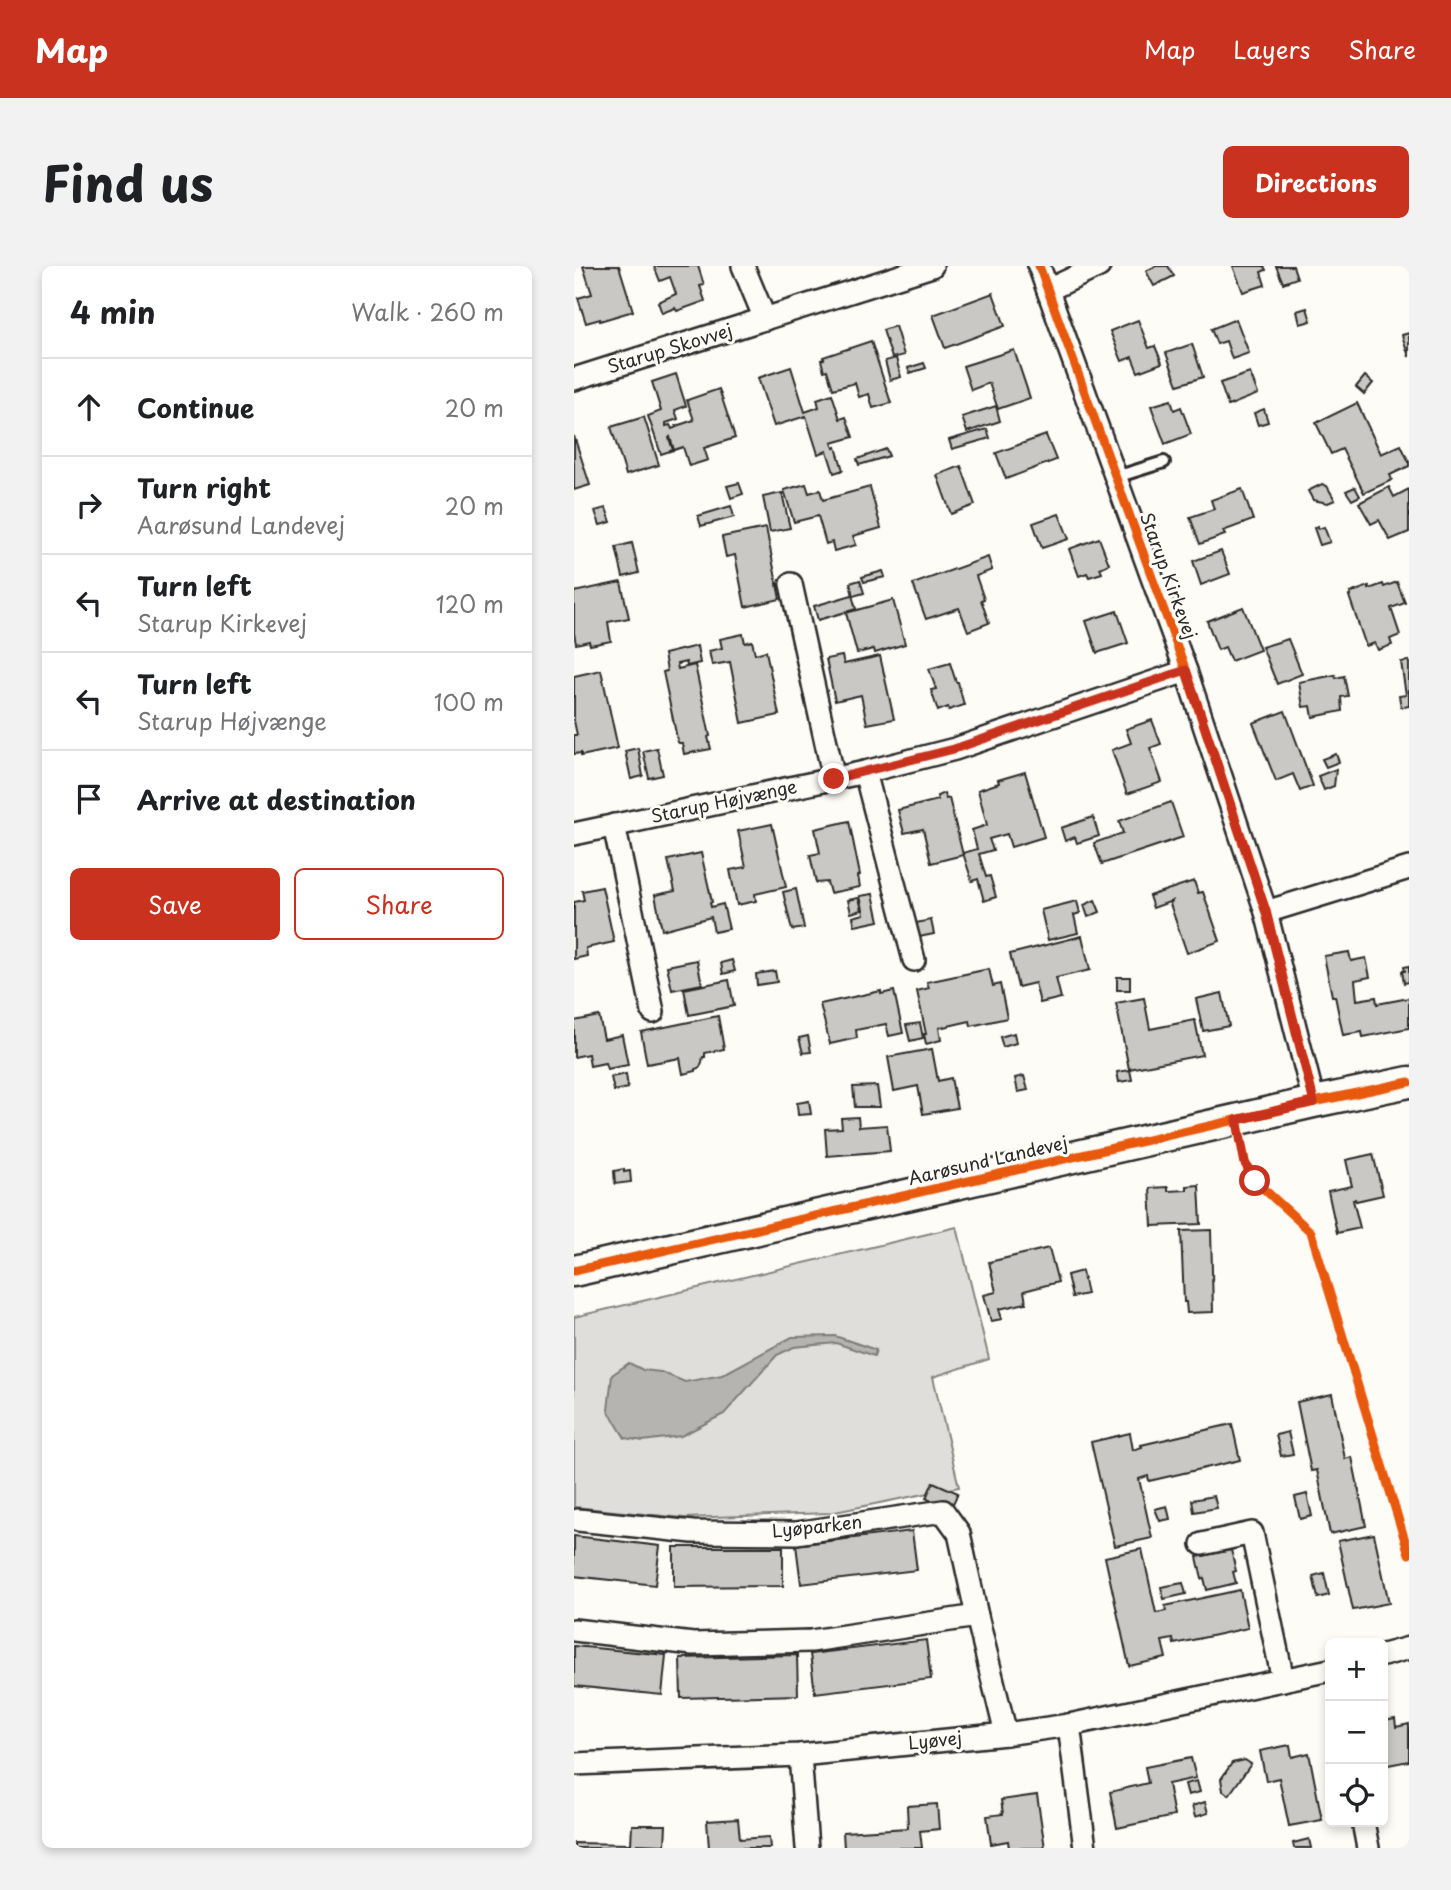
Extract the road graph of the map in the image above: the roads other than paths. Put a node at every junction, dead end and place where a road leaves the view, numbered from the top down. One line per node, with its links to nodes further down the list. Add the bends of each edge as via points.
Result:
1 (743, 266): 6 (street)
2 (932, 266): 6 (street, Starup Skovvej)
3 (1039, 266): 5 (street, Starup Kirkevej)
4 (1099, 266): 5 (street)
5 (1048, 290): 9 (street, Starup Kirkevej)
6 (765, 319): 7 (street, Starup Skovvej)
7 (574, 379)
8 (1164, 462): 9 (lane)
9 (1116, 477): 11 (street, Starup Kirkevej)
10 (791, 584): 13 (street)
11 (1186, 670): 12 (street, Starup Højvænge, via 954,749); 17 (street, Starup Kirkevej)
12 (865, 772): 13 (street, Starup Højvænge); 18 (street)
13 (834, 779): 14 (street, Starup Højvænge)
14 (614, 825): 15 (street, Starup Højvænge); 19 (street)
15 (574, 834)
16 (1409, 868): 17 (street)
17 (1266, 912): 21 (street, Starup Kirkevej)
18 (914, 960)
19 (653, 1012)
20 (1409, 1082): 21 (street, Aarøsund Landevej)
21 (1314, 1102): 22 (street, Aarøsund Landevej)
22 (574, 1272)
23 (578, 1520): 25 (street, Lyøparken, via 693,1532 796,1533 943,1511 959,1533)
24 (1202, 1544): 30 (street, via 1252,1533)
25 (977, 1616): 26 (street, via 811,1641 693,1644); 32 (street, Lyøparken)
26 (574, 1630)
27 (1409, 1648): 28 (street)
28 (1388, 1654)
29 (1325, 1671): 30 (street, Lyøvej)
30 (1283, 1680): 31 (street, Lyøvej)
31 (1069, 1725): 32 (street, Lyøvej); 37 (street)
32 (1006, 1734): 33 (street, Lyøvej)
33 (800, 1755): 34 (street, Lyøvej); 36 (street)
34 (574, 1764)
35 (1364, 1827): 38 (street)
36 (807, 1848)
37 (1085, 1848)
38 (1368, 1848)

